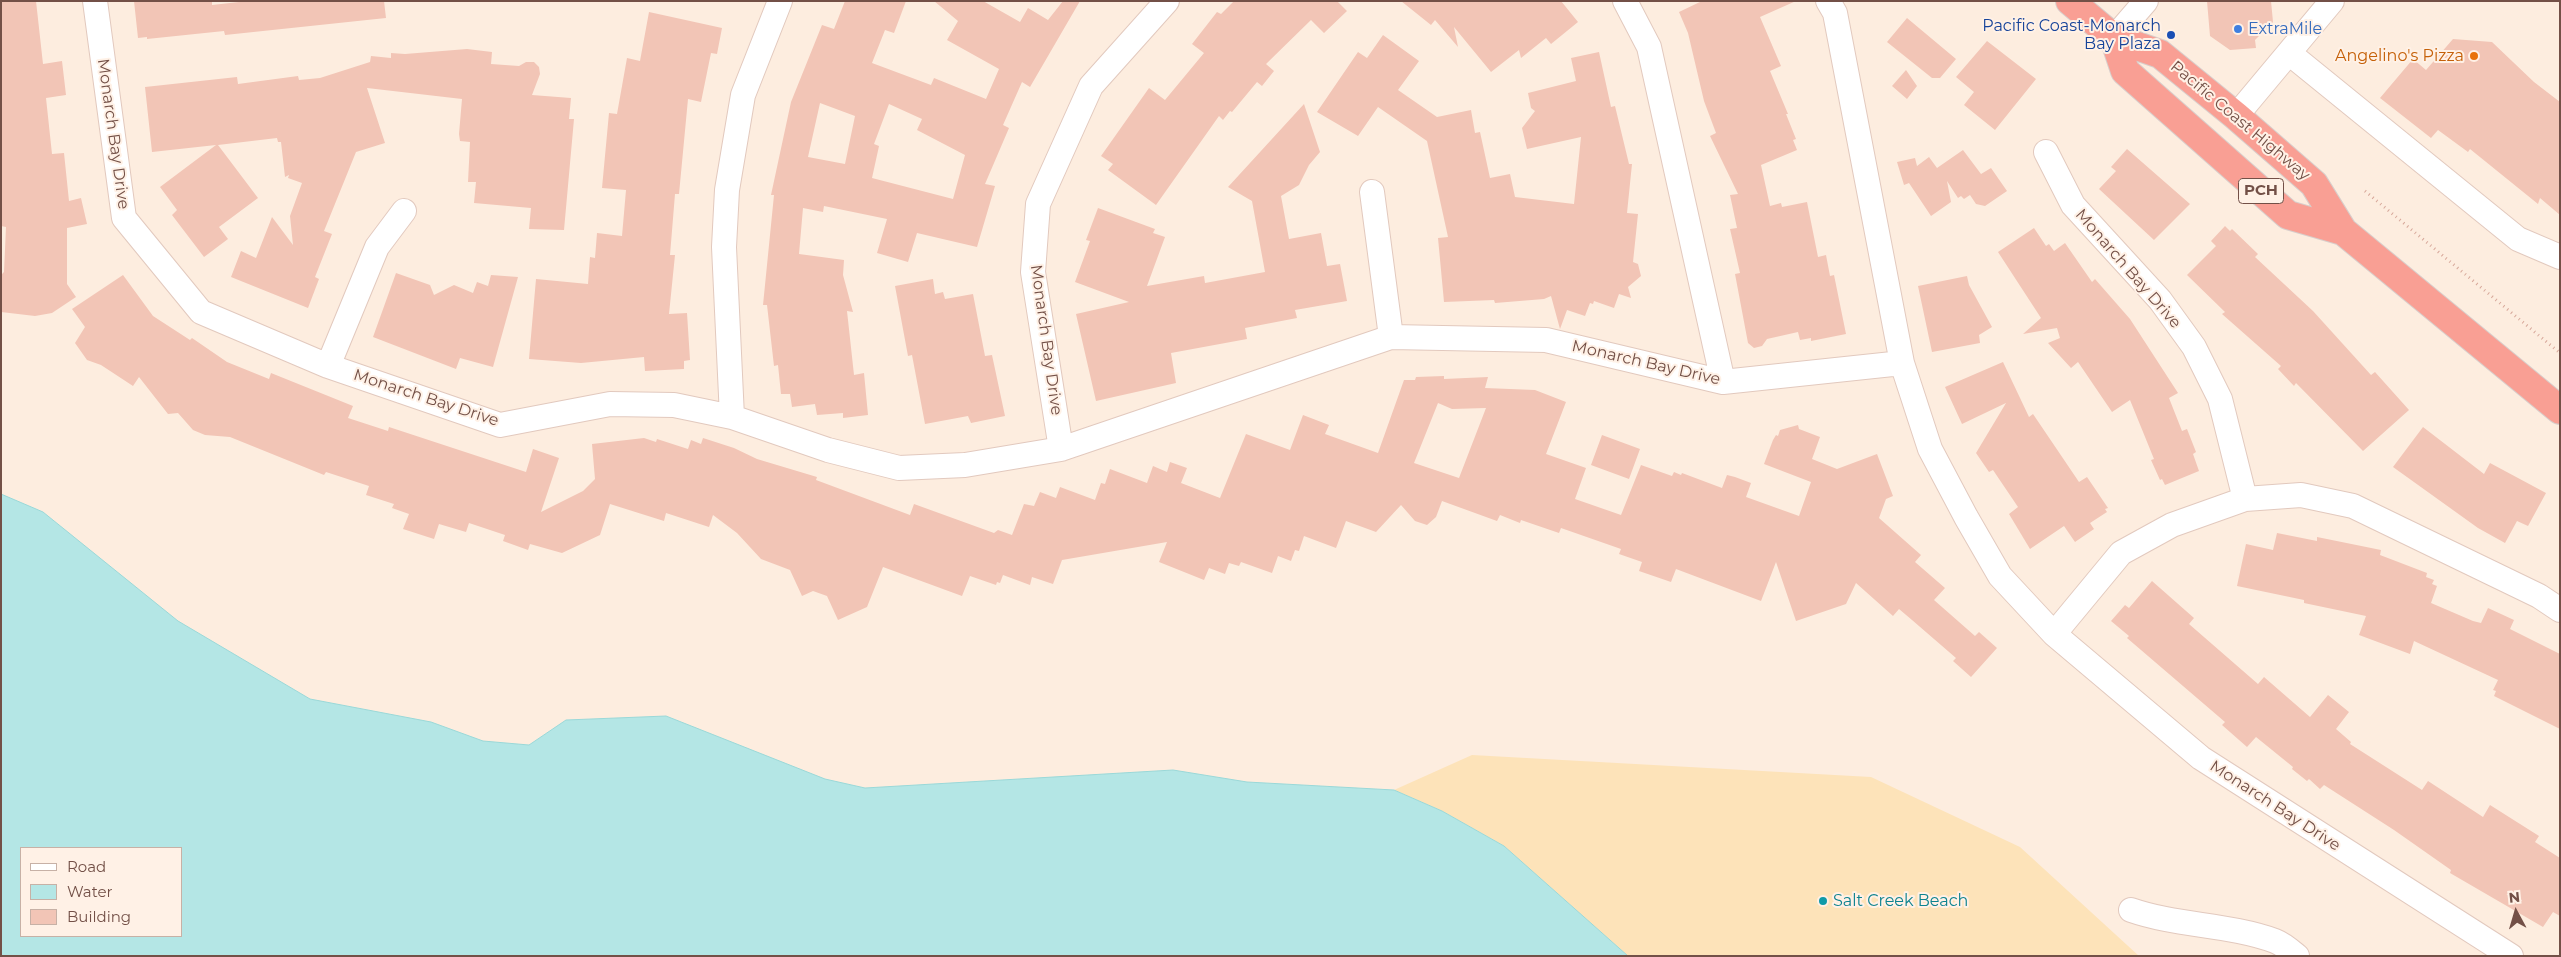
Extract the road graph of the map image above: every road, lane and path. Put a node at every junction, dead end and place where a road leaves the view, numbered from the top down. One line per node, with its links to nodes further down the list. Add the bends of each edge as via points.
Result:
1 (95, 1): 21 (street, Monarch Bay Drive, via 124,218 200,312)
2 (780, 1): 24 (street, via 743,95 727,190 724,247)
3 (1167, 1): 25 (street, Monarch Bay Drive, via 1091,86 1038,204 1033,272)
4 (1625, 1): 22 (street, via 1649,46)
5 (1828, 1): 20 (street, Monarch Bay Drive, via 1835,14)
6 (2070, 1): 9 (highway, Pacific Coast Highway / PCH)
7 (2146, 1): 9 (street)
8 (2332, 1): 10 (street)
9 (2115, 43): 11 (highway, Pacific Coast Highway / PCH, via 2160,54); 16 (highway, Pacific Coast Highway / PCH, via 2125,71 2288,214)
10 (2289, 53): 11 (street); 17 (street, via 2518,239)
11 (2236, 116): 16 (highway, Pacific Coast Highway / PCH, via 2314,184)
12 (2046, 152): 26 (street, Monarch Bay Drive, via 2073,205 2160,300 2194,347 2220,399)
13 (2365, 191): 19 (path)
14 (1372, 192): 18 (street)
15 (404, 211): 21 (street, via 377,247)
16 (2343, 231): 23 (highway, Pacific Coast Highway / PCH)
17 (2560, 257)
18 (1390, 337): 22 (street, Monarch Bay Drive, via 1546,340); 25 (street, Monarch Bay Drive)
19 (2560, 353)
20 (1902, 363): 22 (street, Monarch Bay Drive); 28 (street, Monarch Bay Drive, via 1930,449 1966,517 2000,576)
21 (328, 366): 24 (street, Monarch Bay Drive, via 500,425 610,404 674,405)
22 (1723, 382)
23 (2560, 410)
24 (732, 417): 25 (street, Monarch Bay Drive, via 828,450 899,468 965,465)
25 (1061, 449)
26 (2244, 499): 27 (street, via 2301,495 2353,506 2540,596); 28 (street, via 2172,525 2121,553)
27 (2560, 610)
28 (2054, 634): 31 (street, Monarch Bay Drive, via 2201,758)
29 (2131, 910): 30 (street, via 2152,918 2276,941)
30 (2297, 956)
31 (2511, 956)

